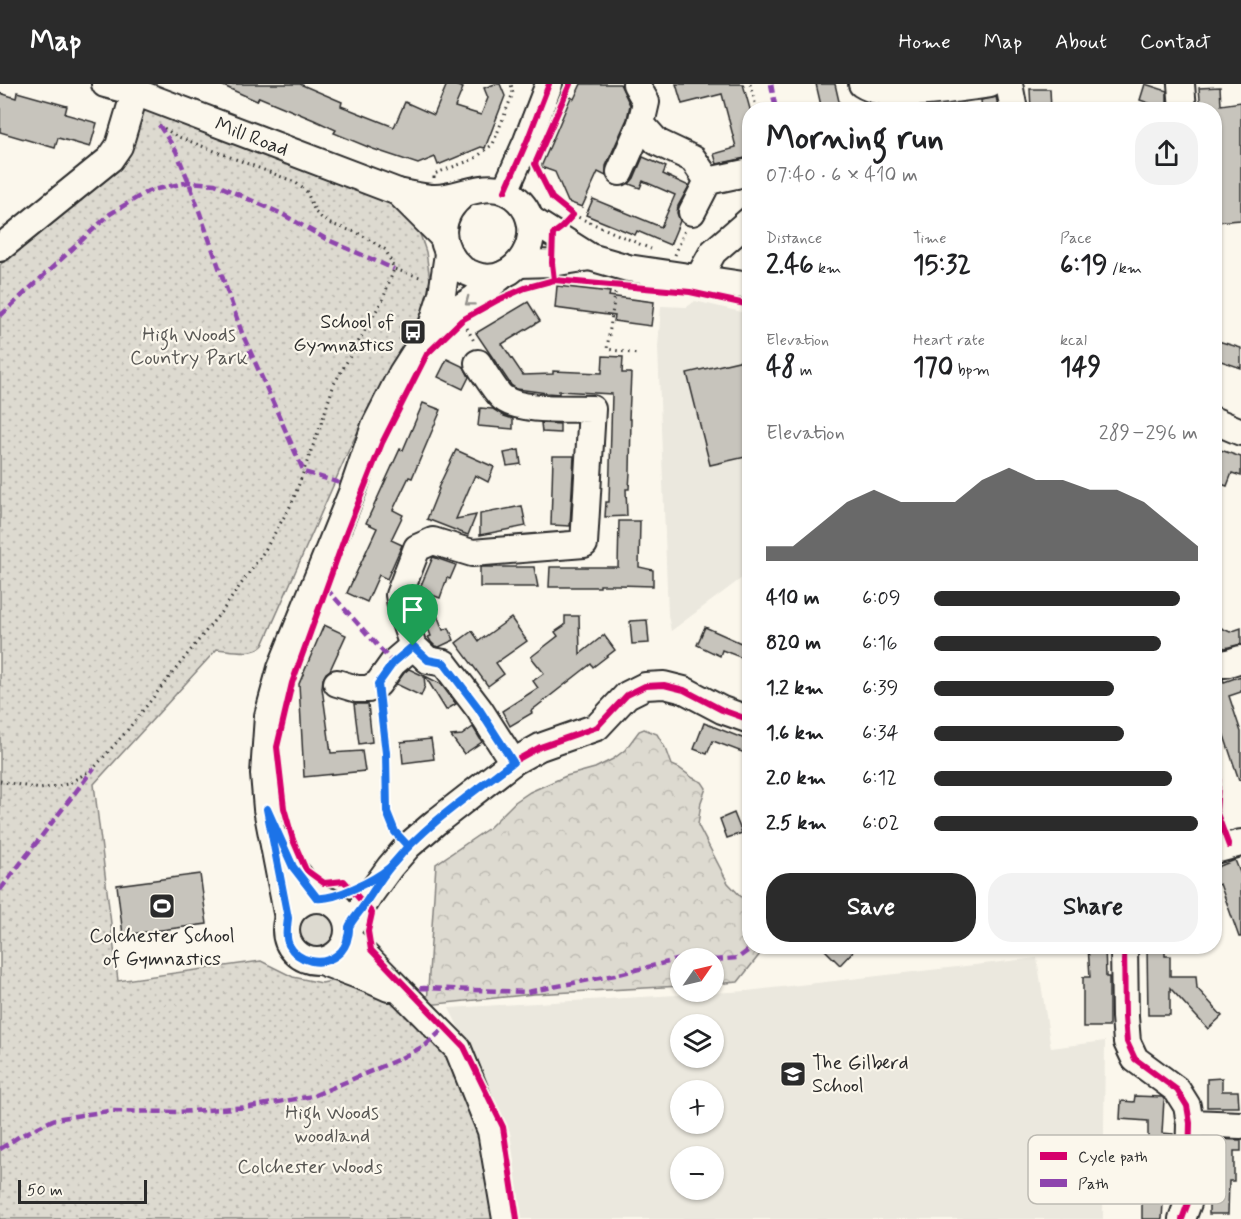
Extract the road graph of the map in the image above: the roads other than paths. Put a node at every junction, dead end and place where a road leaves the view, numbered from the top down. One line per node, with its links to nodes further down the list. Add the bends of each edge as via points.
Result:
1 (105, 84): 8 (street, Mill Road)
2 (549, 84): 15 (street)
3 (636, 84): 11 (street, via 646,102)
4 (862, 84): 5 (street, via 901,93)
5 (990, 84)
6 (1009, 84): 9 (street)
7 (1181, 84): 10 (street)
8 (134, 97): 16 (street, Mill Road); 22 (street, via 110,159)
9 (1012, 102)
10 (1182, 102)
11 (641, 124): 12 (street); 14 (street, via 657,142 693,159)
12 (620, 172)
13 (742, 174): 14 (street)
14 (708, 181): 18 (street)
15 (505, 191): 17 (street, Mill Road, via 478,189); 19 (street, Mill Road, via 518,200)
16 (398, 192): 17 (street, Mill Road, via 434,198); 21 (street, Mill Road)
17 (464, 194): 21 (street, via 446,214)
18 (692, 212)
19 (530, 219): 23 (street, Mill Road); 24 (street, via 530,248)
20 (742, 227): 25 (street, via 713,252)
21 (445, 245): 24 (street, Mill Road, via 464,271 488,277); 27 (street, via 442,294)
22 (0, 248)
23 (590, 257): 24 (street, Mill Road); 25 (street, Mill Road, via 628,268)
24 (511, 269): 27 (street, one-way to 27)
25 (698, 279): 26 (street, Mill Road)
26 (742, 285)
27 (432, 326): 37 (street, via 375,426 281,668 268,716 264,774)
28 (478, 363): 31 (street, via 502,398 521,406 592,409 584,544 472,553 433,541 417,548 399,595)
29 (1222, 424): 30 (street)
30 (1241, 432)
31 (413, 646): 34 (street, via 373,686 357,689); 36 (street, via 428,660 444,663)
32 (1241, 660): 33 (street)
33 (1222, 663)
34 (337, 683)
35 (742, 717): 36 (street, via 684,690 645,686 627,695 597,727 540,747)
36 (513, 762): 38 (street, via 436,822)
37 (267, 809): 39 (street, via 293,867); 40 (street)
38 (390, 867): 39 (street, via 364,884); 41 (street)
39 (321, 899): 40 (street, via 302,902); 41 (street, via 340,908)
40 (288, 918): 43 (street, via 286,934 296,954 312,962)
41 (349, 933): 43 (street, via 344,948); 44 (street)
42 (1124, 954): 45 (street, via 1127,1042 1136,1059 1178,1090)
43 (323, 962): 44 (street)
44 (405, 996): 49 (street, via 458,1049 491,1131)
45 (1190, 1123): 46 (street); 47 (street)
46 (1241, 1125)
47 (1190, 1135)
48 (1188, 1204): 50 (street)
49 (506, 1219)
50 (1182, 1219)

